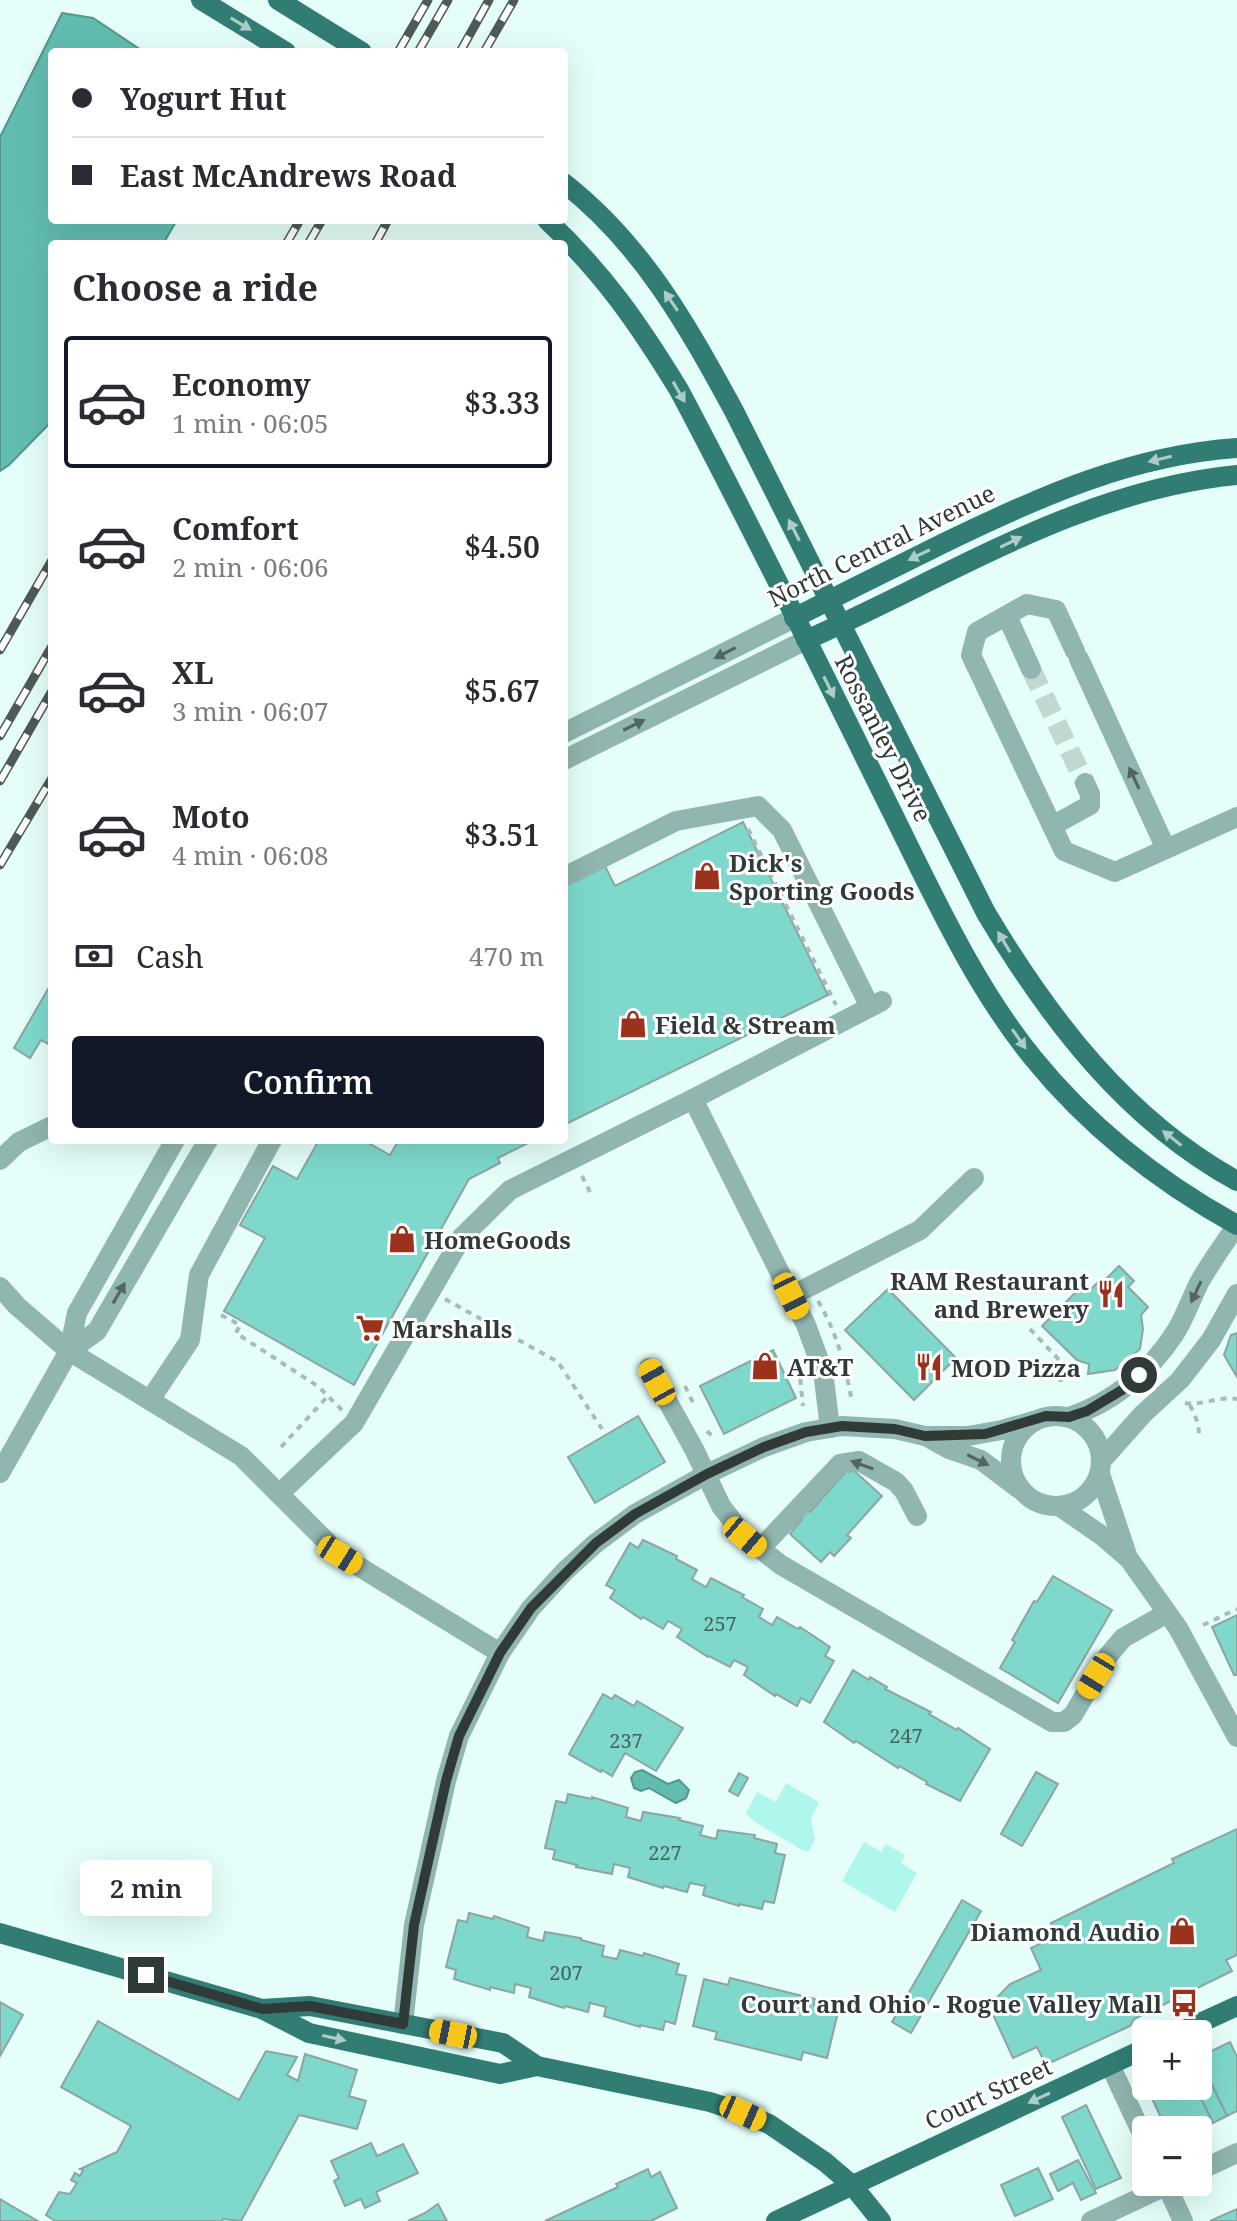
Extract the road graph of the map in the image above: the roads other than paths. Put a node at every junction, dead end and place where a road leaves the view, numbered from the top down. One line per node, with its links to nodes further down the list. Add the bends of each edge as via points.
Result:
1 (201, 0): 3 (main road, one-way to 3)
2 (278, 0): 4 (main road)
3 (280, 48)
4 (356, 48)
5 (568, 187): 9 (main road, Rossanley Drive, one-way to 5, via 677,310 647,265)
6 (551, 224): 11 (main road, Rossanley Drive, one-way to 11, via 610,286 645,335 711,450)
7 (1237, 448): 9 (main road, North Central Avenue, one-way to 9, via 1158,460 1063,488)
8 (1237, 475): 12 (main road, one-way to 8, via 1072,515 1162,487)
9 (828, 600): 11 (main road, North Central Avenue); 12 (main road, Rossanley Drive)
10 (1007, 616): 14 (street); 19 (street, via 977,632 971,655); 20 (street, one-way to 10, via 1056,610 1027,604)
11 (794, 618): 13 (main road, Rossanley Drive); 15 (street, North Central Avenue, one-way to 15)
12 (840, 625): 13 (main road); 29 (main road, Rossanley Drive, one-way to 12, via 1174,1139 1116,1090 1043,1002 986,913)
13 (806, 640): 16 (street, one-way to 13); 30 (main road, Rossanley Drive, one-way to 30, via 927,883 977,974 1032,1057 1115,1143 1160,1179)
14 (1031, 669)
15 (568, 731)
16 (568, 758)
17 (1085, 783): 19 (street, via 1090,805)
18 (1237, 817): 20 (street)
19 (1052, 826): 20 (street, via 1064,851 1115,872)
20 (1166, 849)
21 (568, 875): 22 (street, via 676,821 758,806 782,830 876,1004)
22 (693, 1099): 33 (street); 45 (street, via 510,1190 462,1237 354,1423)
23 (48, 1128): 27 (street, via 19,1142)
24 (173, 1144): 34 (street, via 77,1313)
25 (206, 1144): 34 (street, one-way to 25, via 97,1331)
26 (270, 1144): 36 (street, via 199,1275 190,1340)
27 (0, 1160)
28 (974, 1178): 33 (street, via 920,1230)
29 (1235, 1179)
30 (1237, 1225): 37 (street, one-way to 37, via 1157,1357 1122,1390)
31 (0, 1287): 34 (street)
32 (1237, 1294): 41 (street, via 1180,1380 1143,1414)
33 (791, 1296): 39 (street, via 823,1371)
34 (69, 1351): 36 (street); 42 (street)
35 (649, 1368): 43 (street)
36 (150, 1400): 45 (street, via 241,1456)
37 (1069, 1417): 38 (street); 41 (street, via 1093,1433)
38 (1034, 1421): 40 (street, via 985,1434); 44 (street, via 1012,1448 1012,1472)
39 (830, 1428): 40 (street, via 895,1429); 43 (street, via 764,1447)
40 (925, 1436): 44 (street, one-way to 44, via 981,1460)
41 (1101, 1467): 46 (street, via 1085,1497); 49 (street)
42 (0, 1473)
43 (707, 1474): 48 (street, via 729,1517); 51 (street, via 635,1514 596,1543 531,1608)
44 (1025, 1493): 46 (street)
45 (279, 1494): 51 (street, via 340,1555)
46 (1059, 1506): 49 (street)
47 (917, 1516): 48 (street, one-way to 48, via 896,1482 859,1461 849,1461 840,1464)
48 (760, 1549): 50 (street, via 1052,1722 1073,1715 1123,1638)
49 (1129, 1559): 50 (street)
50 (1167, 1613): 52 (street)
51 (500, 1653): 57 (street, via 459,1736 446,1781 414,1925)
52 (1237, 1737)
53 (0, 1933): 55 (main road)
54 (1237, 2006): 56 (main road)
55 (262, 2009): 57 (main road, via 310,2006); 60 (main road, one-way to 60, via 309,2033 500,2074)
56 (1206, 2020)
57 (403, 2024): 60 (main road, via 503,2043)
58 (1132, 2055): 59 (main road, Court Street)
59 (1110, 2065): 61 (street); 64 (main road, Court Street, one-way to 64)
60 (537, 2066): 64 (main road, via 743,2113 803,2145)
61 (1134, 2116)
62 (1237, 2153): 63 (street)
63 (1212, 2165)
64 (852, 2185): 67 (main road, Court Street); 68 (main road)
65 (1142, 2196): 69 (street)
66 (1174, 2196): 70 (street)
67 (776, 2221)
68 (881, 2221)
69 (1091, 2221)
70 (1183, 2221)

